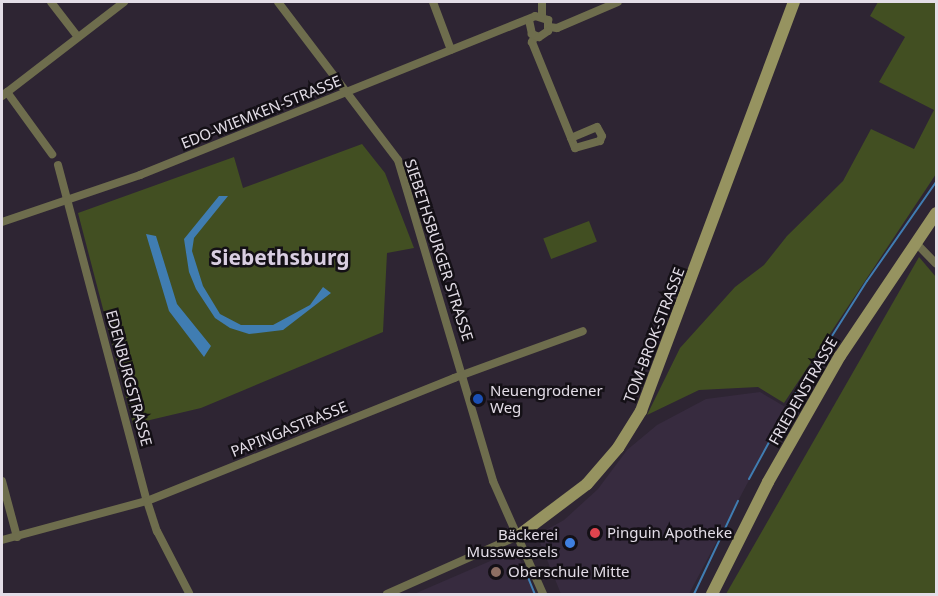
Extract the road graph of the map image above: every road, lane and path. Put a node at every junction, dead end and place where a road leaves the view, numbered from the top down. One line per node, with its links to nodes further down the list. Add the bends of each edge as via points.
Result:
1 (51, 2): 12 (street)
2 (124, 2): 12 (street)
3 (278, 2): 14 (street, SIEBETHSBURGER STRASSE)
4 (433, 2): 13 (street)
5 (542, 2): 8 (street)
6 (618, 2): 10 (street)
7 (794, 2): 28 (street, TOM-BROK-STRASSE, via 641,411 618,448 587,484)
8 (542, 16): 9 (street, EDO-WIEMKEN-STRASSE); 10 (street)
9 (529, 20): 11 (street, via 528,28); 13 (street, EDO-WIEMKEN-STRASSE)
10 (549, 27): 11 (street, via 546,34)
11 (535, 36): 16 (street, via 532,42)
12 (78, 37): 15 (street)
13 (451, 50): 14 (street, EDO-WIEMKEN-STRASSE)
14 (348, 92): 19 (street, EDO-WIEMKEN-STRASSE); 25 (street, SIEBETHSBURGER STRASSE, via 398,160)
15 (4, 94): 17 (street)
16 (570, 138)
17 (52, 154)
18 (58, 165): 19 (street, EDENBURGSTRASSE)
19 (68, 202): 21 (street, EDO-WIEMKEN-STRASSE); 27 (street, EDENBURGSTRASSE)
20 (936, 213): 22 (street, FRIEDENSTRASSE)
21 (2, 222)
22 (915, 242): 23 (street); 34 (street, FRIEDENSTRASSE, via 807,414)
23 (936, 264)
24 (583, 331): 25 (street, PAPINGASTRASSE)
25 (464, 374): 27 (street, PAPINGASTRASSE); 28 (street, SIEBETHSBURGER STRASSE, via 493,480)
26 (2, 481): 29 (street)
27 (147, 501): 29 (street, PAPINGASTRASSE); 31 (street, EDENBURGSTRASSE, via 157,531)
28 (518, 536): 32 (street, TOM-BROK-STRASSE); 33 (street)
29 (17, 537): 30 (street, PAPINGASTRASSE)
30 (2, 540)
31 (189, 593)
32 (387, 594)
33 (543, 594)
34 (712, 594)

